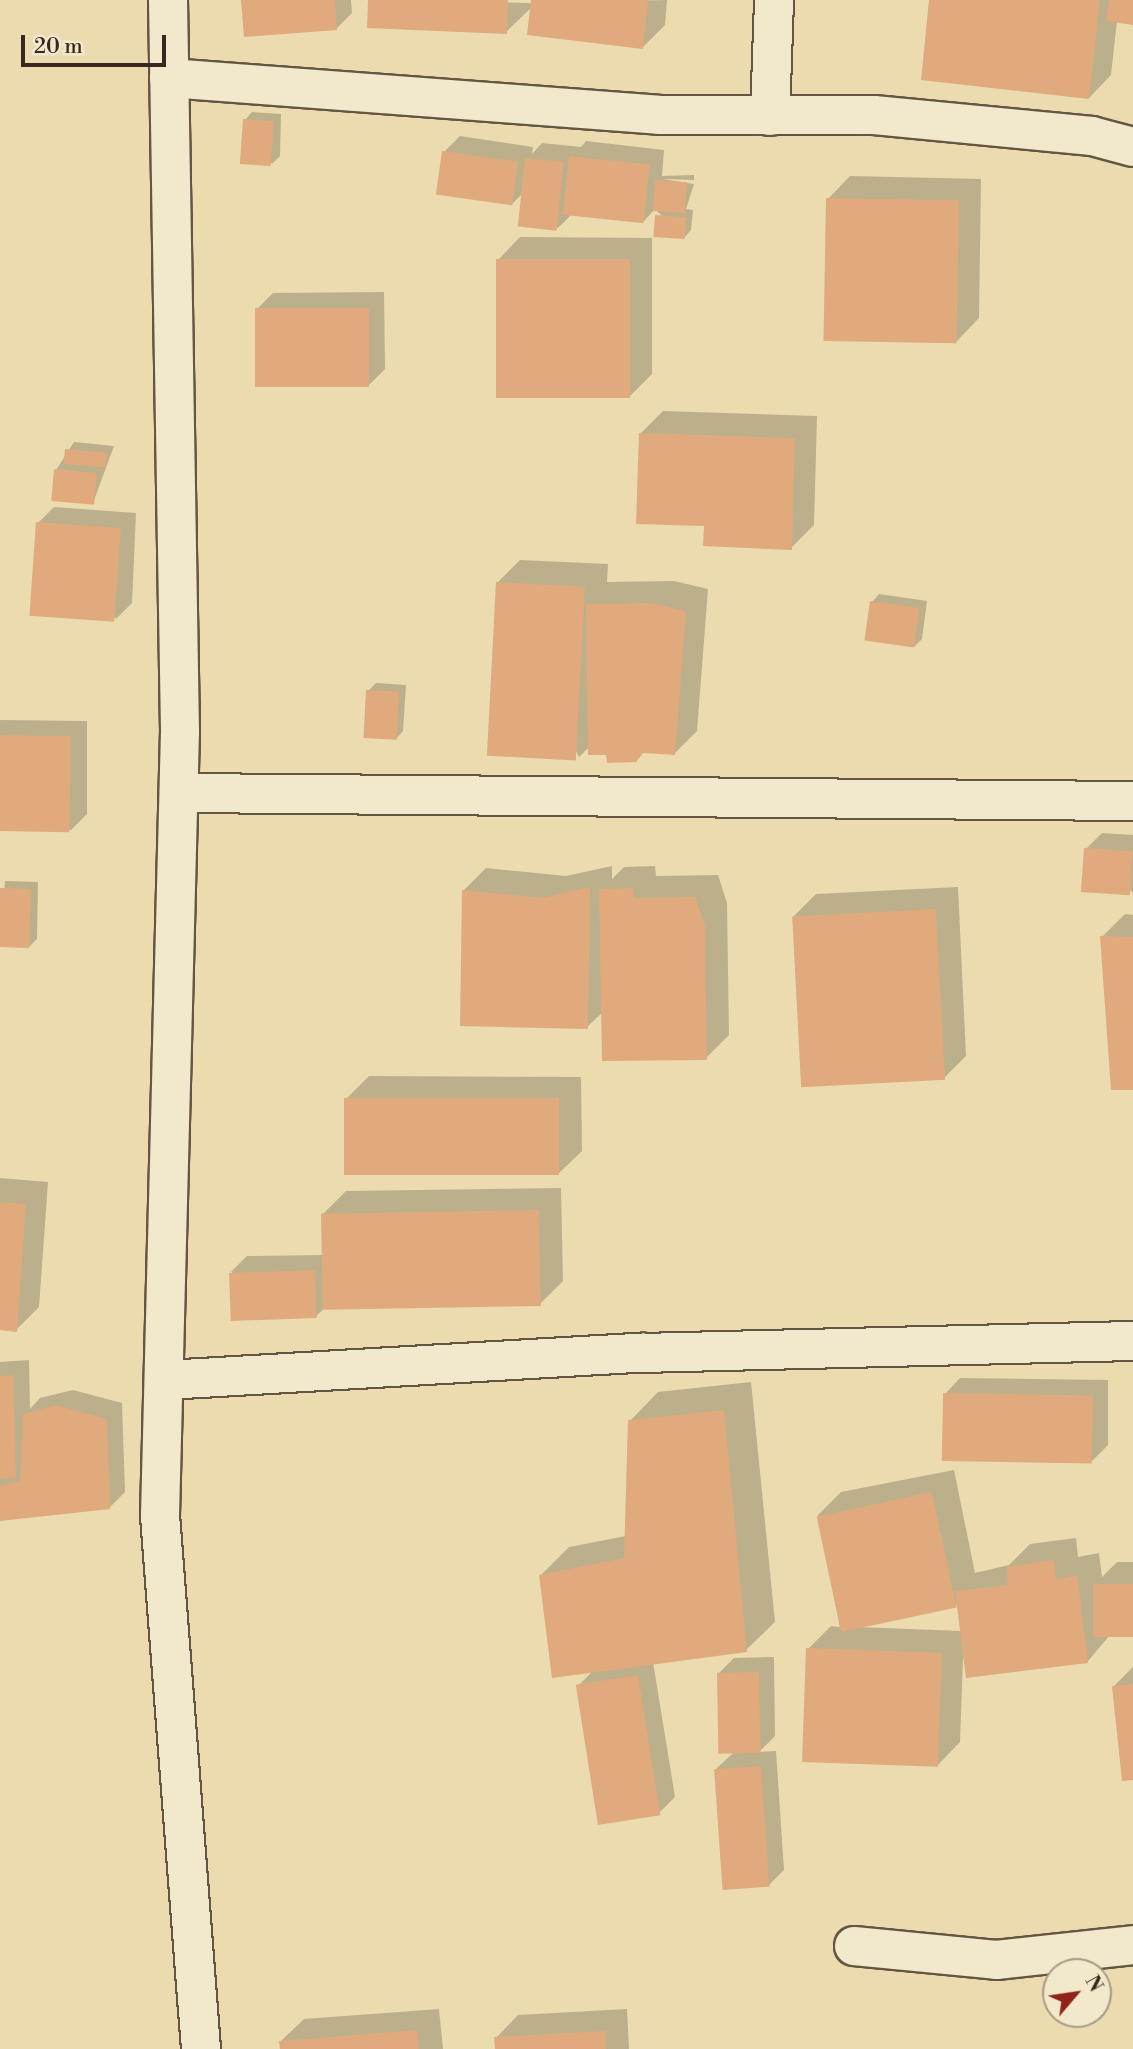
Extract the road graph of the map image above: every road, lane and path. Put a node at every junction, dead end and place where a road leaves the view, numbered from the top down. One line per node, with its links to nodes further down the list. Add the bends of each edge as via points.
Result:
1 (168, 0): 3 (street)
2 (774, 0): 4 (street)
3 (169, 78): 4 (street, via 660,115); 6 (street)
4 (770, 116): 5 (street, via 874,115 1092,136)
5 (1133, 147)
6 (179, 793): 7 (street); 9 (street)
7 (1133, 801)
8 (1133, 1341): 9 (street, via 641,1353)
9 (166, 1380): 12 (street, via 160,1515)
10 (1133, 1945): 11 (street, via 996,1960)
11 (854, 1946)
12 (201, 2049)

